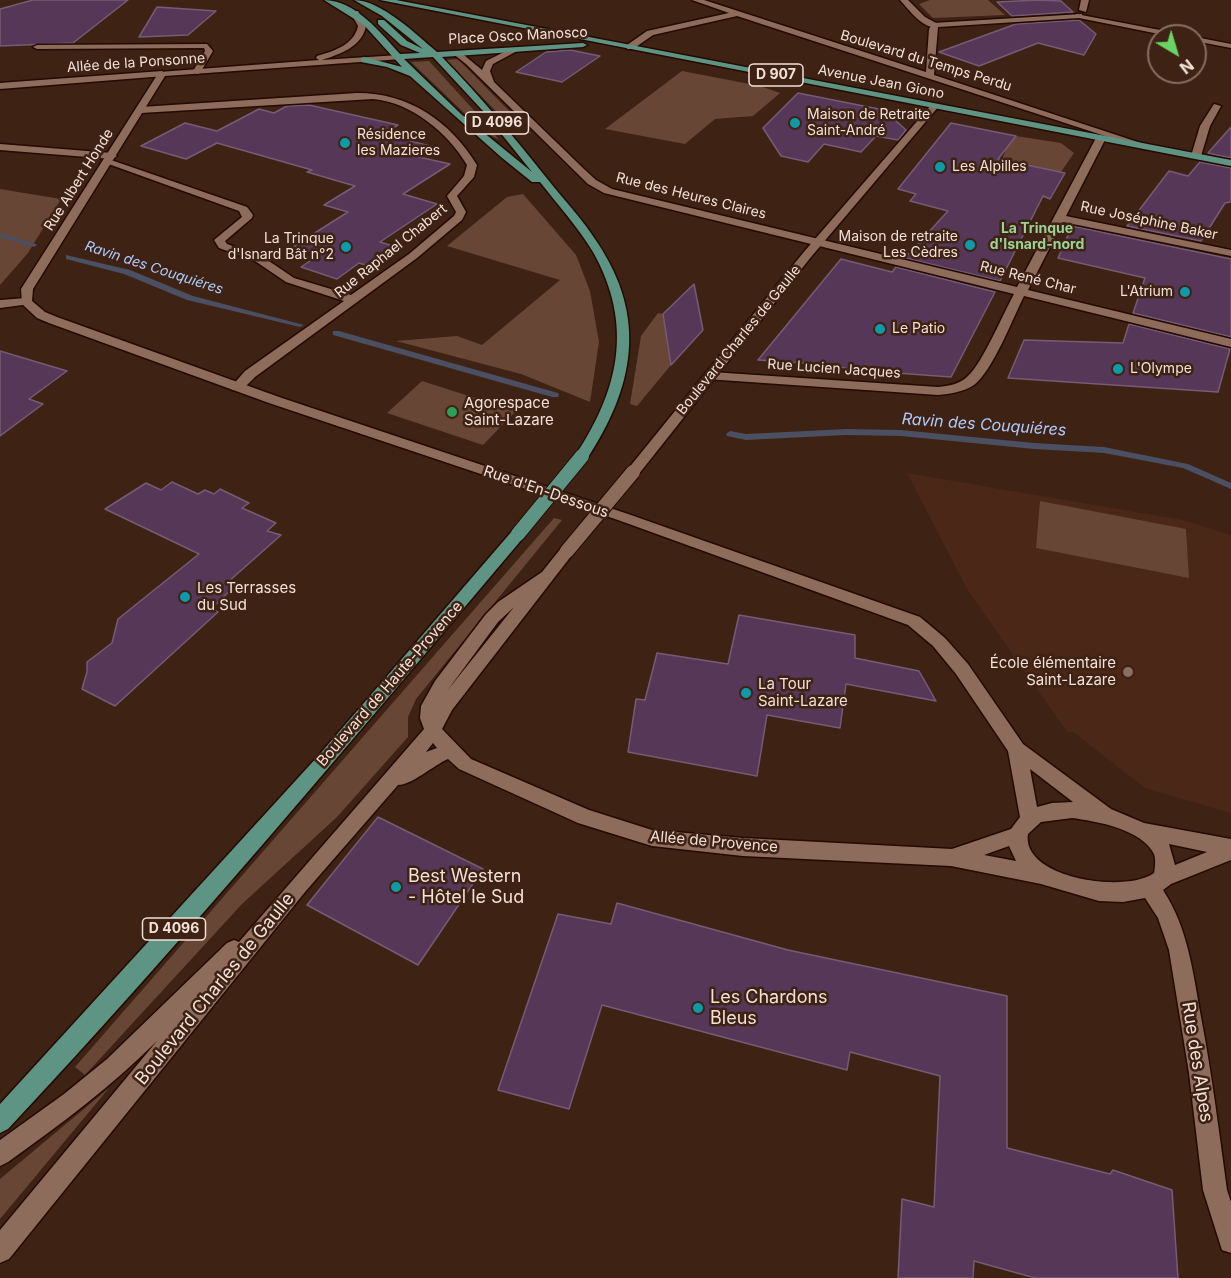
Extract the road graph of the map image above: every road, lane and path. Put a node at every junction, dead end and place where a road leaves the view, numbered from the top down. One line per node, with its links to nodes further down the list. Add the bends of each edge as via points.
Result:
1 (328, 0): 8 (main road, D 4096)
2 (341, 0): 24 (main road, via 369,14)
3 (358, 0): 21 (main road, Place Osco Manosco / D 4096, via 393,18)
4 (384, 0): 13 (main road, D 907)
5 (696, 0): 10 (street, Boulevard du Temps Perdu)
6 (1085, 0): 9 (street)
7 (911, 3): 11 (street, via 922,19)
8 (355, 13): 26 (main road, D 4096); 31 (street, via 362,26 356,40)
9 (1081, 13): 11 (street); 12 (street)
10 (736, 14): 25 (street, via 650,33); 37 (street, Boulevard du Temps Perdu)
11 (935, 26): 37 (street)
12 (1147, 28)
13 (563, 39): 14 (main road, Place Osco Manosco / D 907); 16 (main road, Place Osco Manosco / D 907); 20 (main road, Place Osco Manosco / D 907); 27 (main road, Place Osco Manosco / D 907)
14 (590, 40): 20 (main road, Avenue Jean Giono / D 907)
15 (1207, 41): 22 (street)
16 (485, 42)
17 (461, 43): 18 (main road, Place Osco Manosco)
18 (449, 44)
19 (439, 45): 21 (main road, Place Osco Manosco)
20 (616, 45): 25 (main road, Avenue Jean Giono / D 907)
21 (425, 46): 24 (main road); 29 (main road, Place Osco Manosco / D 4096)
22 (1231, 46)
23 (37, 47): 34 (street, via 205,45 209,51)
24 (411, 47): 26 (main road); 29 (main road)
25 (630, 47): 40 (main road, Avenue Jean Giono / D 907)
26 (393, 50): 30 (main road, D 4096); 31 (street, Allée de la Ponsonne)
27 (515, 50): 28 (main road, Place Osco Manosco / D 907); 38 (street, via 489,63 486,71)
28 (456, 53): 29 (main road, Place Osco Manosco / D 907); 38 (street, Rue des Heures Claires)
29 (433, 54): 30 (main road); 49 (main road, Boulevard de Haute-Provence / D 4096, via 512,139)
30 (399, 57): 32 (street, Allée de la Ponsonne); 36 (main road, Boulevard de Haute-Provence / D 4096)
31 (311, 60): 33 (street, Allée de la Ponsonne)
32 (364, 60): 33 (street, Allée de la Ponsonne); 36 (main road)
33 (274, 65): 34 (street, Allée de la Ponsonne)
34 (197, 72): 35 (street, Allée de la Ponsonne)
35 (162, 74): 39 (street, Allée de la Ponsonne); 42 (street, Rue Albert Honde)
36 (413, 74): 49 (main road, Boulevard de Haute-Provence / D 4096, via 469,126)
37 (930, 76): 45 (street, Boulevard du Temps Perdu)
38 (490, 83): 51 (street, Rue des Heures Claires, via 592,182 608,190)
39 (0, 86)
40 (934, 106): 43 (main road, Avenue Jean Giono / D 907); 51 (street, Boulevard Charles de Gaulle)
41 (1217, 106): 46 (street, via 1205,126)
42 (141, 110): 47 (street, Rue Albert Honde); 54 (street, Rue Raphael Chabert, via 378,96 409,106 449,138 472,167 467,181 452,196 460,215)
43 (1101, 138): 45 (main road, Avenue Jean Giono / D 907); 50 (street)
44 (0, 147): 47 (street)
45 (1148, 147): 46 (main road, Avenue Jean Giono / D 907)
46 (1196, 156): 48 (main road, Avenue Jean Giono / D 907)
47 (110, 159): 54 (street, via 243,209 247,218 219,240 223,246 259,259 290,280); 55 (street, Rue Albert Honde, via 27,289)
48 (1231, 163)
49 (556, 196): 73 (main road, Boulevard de Haute-Provence / D 4096, bridge, via 590,238 614,288 623,353 610,412 582,456 325,760)
50 (1060, 218): 52 (street, Rue Joséphine Baker); 53 (street)
51 (817, 243): 53 (street, Rue René Char); 58 (street, Boulevard Charles de Gaulle)
52 (1231, 253)
53 (1021, 292): 57 (street, Rue René Char); 58 (street, Rue Lucien Jacques, via 974,379 955,389 928,391)
54 (354, 300): 59 (street, Rue Raphael Chabert)
55 (26, 302): 56 (street); 59 (street, Rue d'En-Dessous, via 53,320)
56 (0, 304)
57 (1231, 343)
58 (711, 376): 60 (street, Boulevard Charles de Gaulle, bridge, via 546,576 445,706)
59 (237, 387): 61 (street, Rue d'En-Dessous, via 603,510 914,621 962,669)
60 (433, 730): 62 (street, Allée de Provence); 63 (street, Boulevard Charles de Gaulle)
61 (1017, 749): 64 (street, Rue d'En-Dessous); 65 (street, Rue d'En-Dessous)
62 (449, 751): 63 (street, via 429,759); 69 (street, Allée de Provence, via 465,764 565,809 652,838 743,847)
63 (383, 790): 72 (street, Boulevard Charles de Gaulle)
64 (1030, 817): 65 (street, via 1054,809 1072,809); 67 (street)
65 (1107, 817): 66 (street)
66 (1145, 831): 68 (street); 71 (street, via 1165,858)
67 (1018, 835): 69 (street, Allée de Provence); 70 (street, via 1018,847)
68 (1231, 850): 71 (street)
69 (951, 857): 70 (street, Allée de Provence)
70 (1041, 875): 71 (street, Allée de Provence, via 1099,892 1123,893)
71 (1157, 883): 75 (street, Rue des Alpes, via 1179,950 1215,1190)
72 (298, 886): 74 (street, via 116,1067); 76 (street, Boulevard Charles de Gaulle)
73 (0, 1121)
74 (0, 1154)
75 (1231, 1241)
76 (0, 1250)

